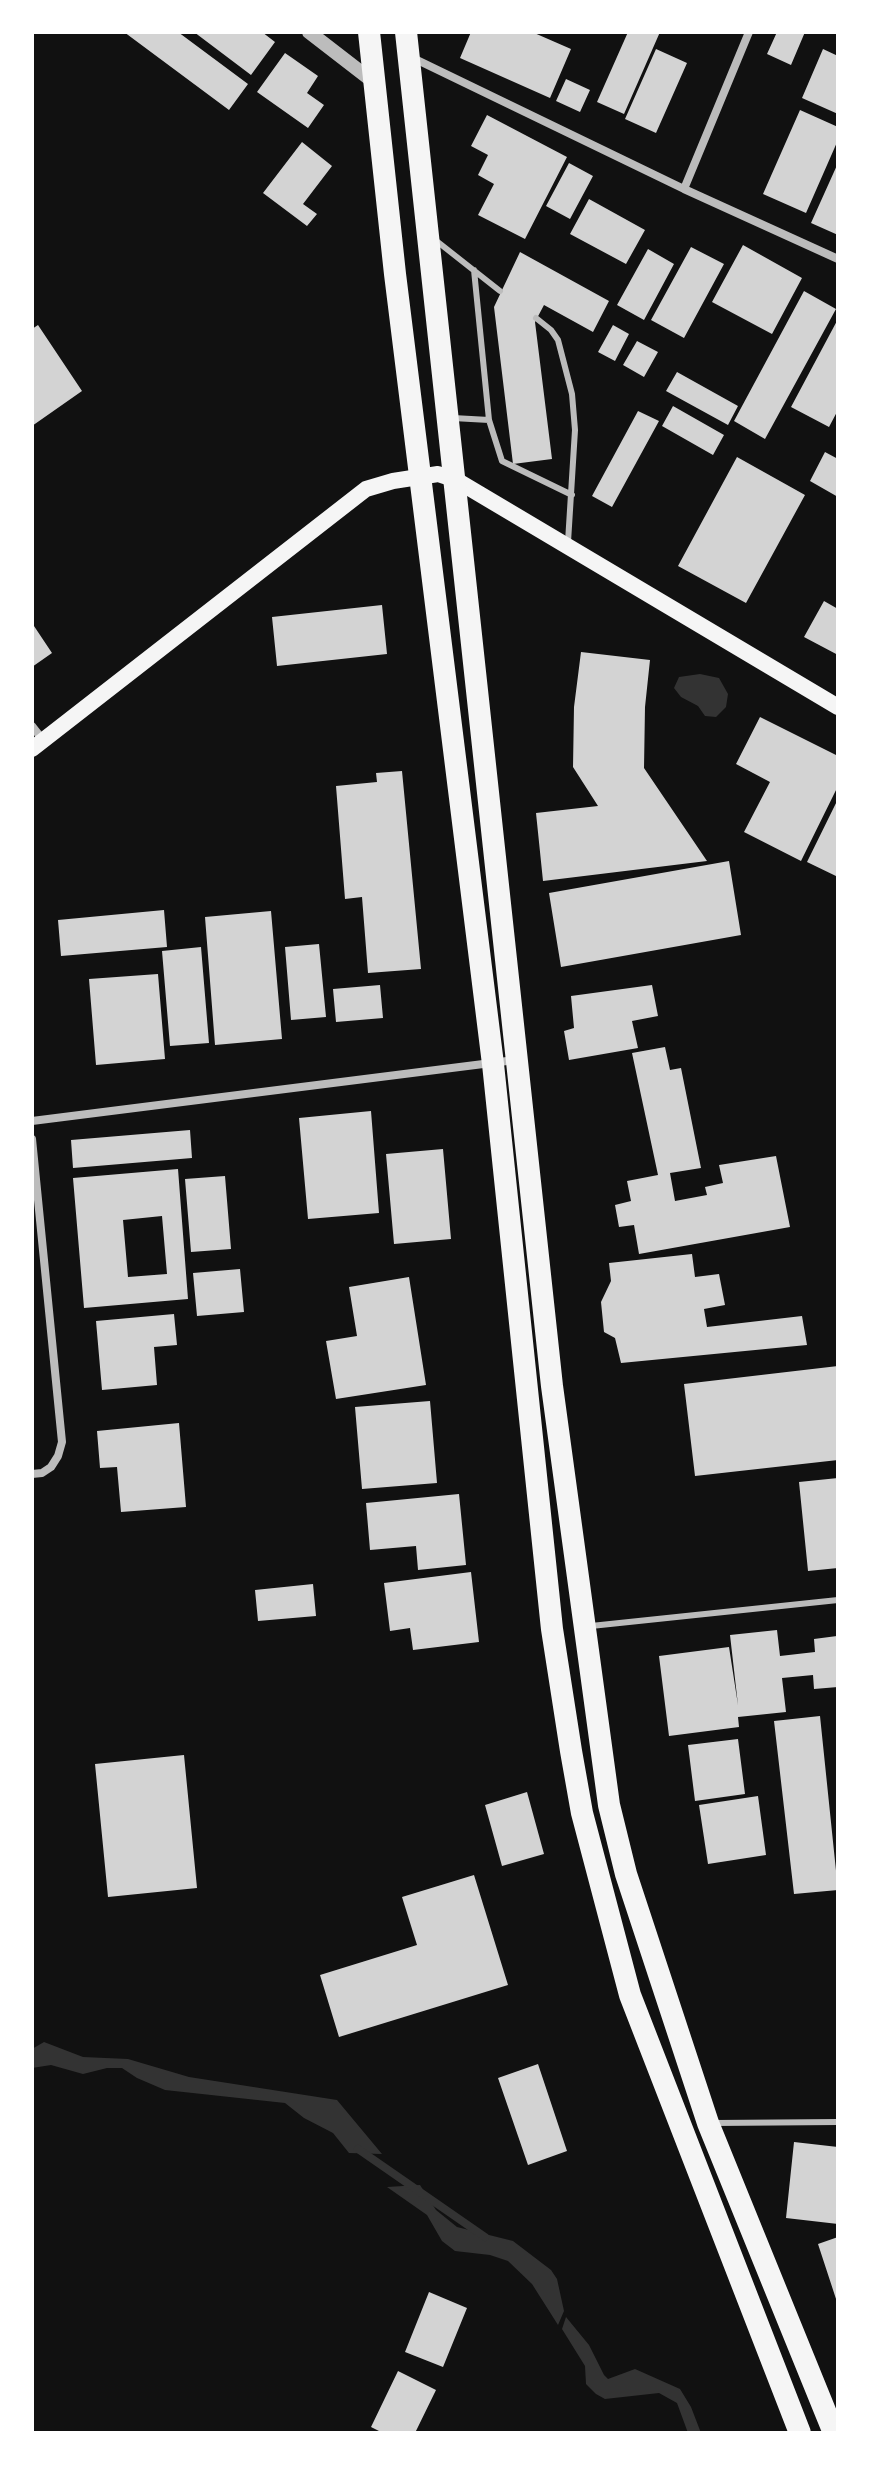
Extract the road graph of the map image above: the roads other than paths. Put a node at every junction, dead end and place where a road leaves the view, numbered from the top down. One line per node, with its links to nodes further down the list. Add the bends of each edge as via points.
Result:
1 (309, 32): 6 (street)
2 (369, 32): 6 (highway)
3 (406, 32): 5 (highway)
4 (749, 32): 7 (street)
5 (409, 56): 7 (street); 8 (highway)
6 (375, 83): 15 (highway)
7 (684, 189): 9 (street)
8 (429, 234): 10 (lane); 13 (highway)
9 (838, 259)
10 (474, 270): 11 (lane); 14 (lane)
11 (500, 291)
12 (536, 318): 16 (lane, via 558,340 567,365 575,430)
13 (449, 418): 14 (lane); 15 (highway)
14 (489, 420): 16 (lane, via 502,461)
15 (438, 477): 17 (main road); 20 (main road, via 366,489); 21 (highway); 22 (highway)
16 (572, 495): 17 (lane)
17 (568, 546): 18 (main road)
18 (838, 707)
19 (32, 726): 20 (street)
20 (38, 744)
21 (517, 1060): 22 (street); 27 (highway)
22 (493, 1064): 23 (street); 31 (highway, via 552,1629 582,1813 630,1995)
23 (32, 1121)
24 (32, 1139): 25 (street, via 62,1442 51,1467)
25 (32, 1474)
26 (838, 1600): 27 (lane)
27 (583, 1627): 29 (highway, via 612,1819)
28 (838, 2122): 29 (lane)
29 (708, 2123): 30 (highway)
30 (835, 2432)
31 (800, 2433)

